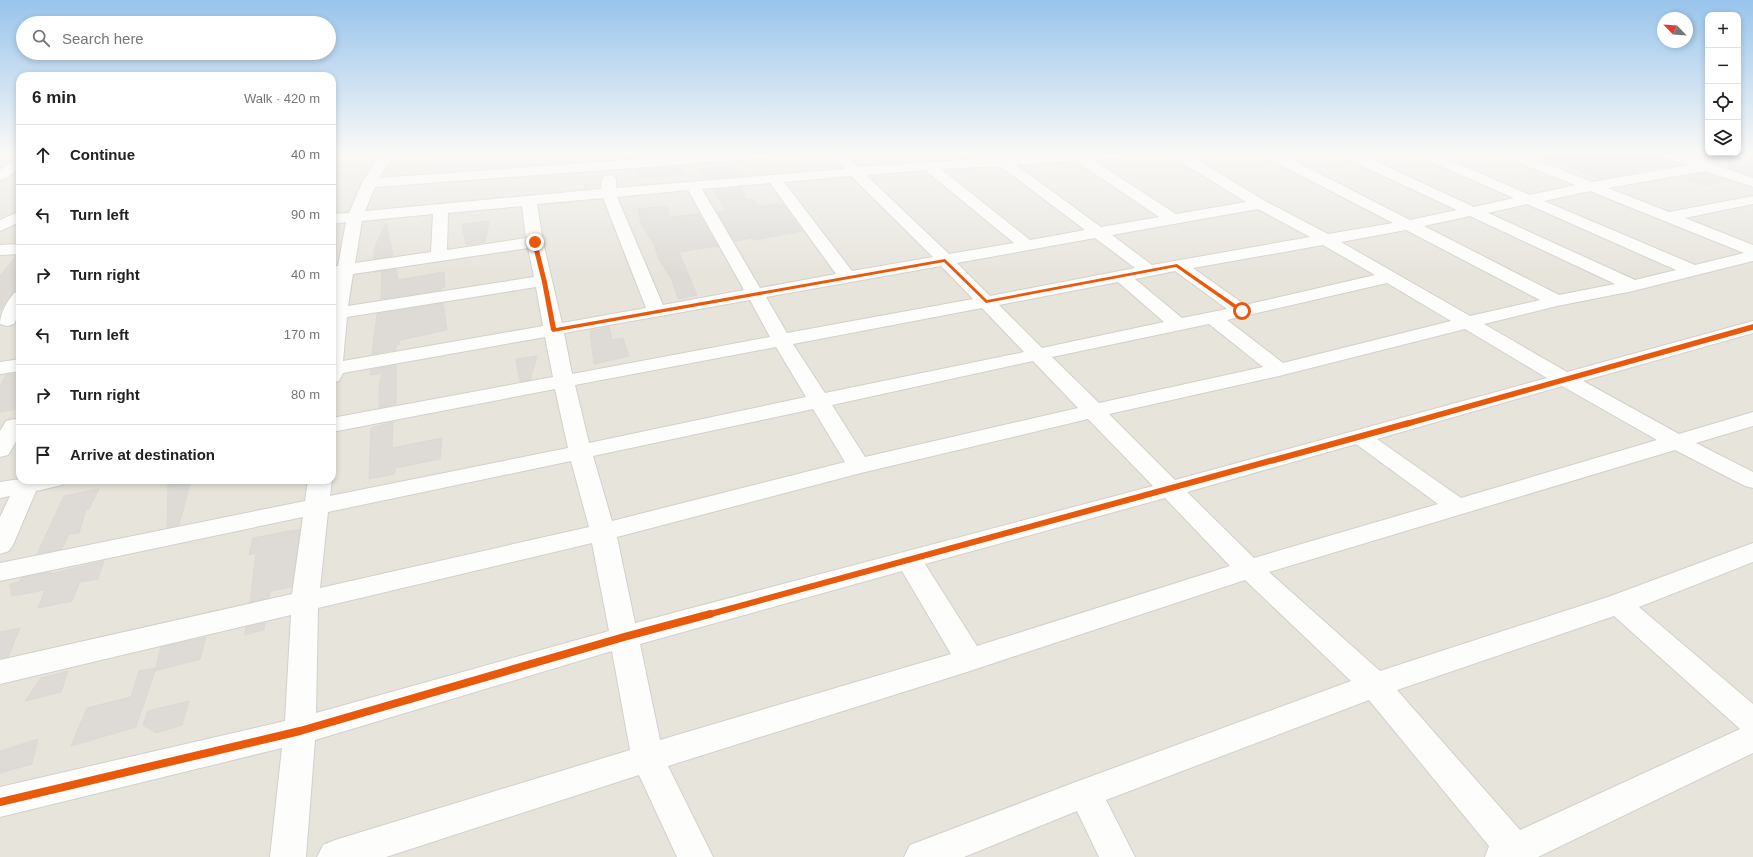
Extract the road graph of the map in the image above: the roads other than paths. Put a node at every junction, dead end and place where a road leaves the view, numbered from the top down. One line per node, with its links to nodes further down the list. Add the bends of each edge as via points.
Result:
1 (364, 194): 24 (street)
2 (588, 194): 16 (street)
3 (609, 194): 55 (street)
4 (698, 194): 50 (street)
5 (785, 194): 47 (street)
6 (878, 194): 40 (street)
7 (963, 194): 34 (street)
8 (1047, 194): 31 (street)
9 (1135, 194): 28 (street)
10 (1244, 194): 19 (street)
11 (1348, 194): 29 (street)
12 (1433, 194): 23 (street)
13 (1515, 194): 17 (street)
14 (1560, 194): 17 (street)
15 (1606, 194): 25 (street)
16 (529, 200): 20 (street); 33 (street)
17 (1529, 200): 23 (street); 44 (street)
18 (1753, 200): 25 (street)
19 (1260, 204): 28 (street); 32 (street)
20 (441, 208): 24 (street); 38 (street)
21 (16, 210): 22 (street)
22 (0, 211)
23 (1471, 212): 29 (street); 49 (street)
24 (355, 216): 27 (street); 43 (street)
25 (1668, 217): 37 (street)
26 (16, 218): 30 (street)
27 (336, 218)
28 (1174, 220): 31 (street)
29 (1408, 225): 32 (street); 51 (street)
30 (0, 226)
31 (1099, 233): 34 (street); 42 (street)
32 (1325, 239): 41 (street); 46 (street)
33 (535, 242): 38 (street); 48 (street)
34 (1028, 246): 40 (street)
35 (16, 249): 36 (street)
36 (0, 250)
37 (1753, 251)
38 (439, 256): 43 (street)
39 (1753, 256): 44 (street)
40 (945, 260): 47 (street); 52 (street)
41 (1177, 265): 42 (street); 56 (street)
42 (1149, 270): 45 (street)
43 (339, 271): 53 (street)
44 (1693, 271): 49 (street)
45 (1121, 276): 52 (street); 61 (street)
46 (1390, 277): 56 (street); 60 (street)
47 (848, 278): 50 (street)
48 (544, 282): 57 (street); 62 (street)
49 (1633, 286): 51 (street)
50 (755, 294): 55 (street); 64 (street)
51 (1557, 301): 60 (street)
52 (986, 302): 64 (street); 65 (street)
53 (336, 303)
54 (16, 305): 59 (street)
55 (658, 311): 62 (street)
56 (1242, 311): 58 (street)
57 (336, 314)
58 (1212, 317): 61 (street); 68 (street)
59 (9, 319)
60 (1469, 322): 68 (street); 70 (street)
61 (1177, 324): 65 (street)
62 (553, 330): 69 (street); 71 (street)
63 (1746, 334): 70 (street)
64 (782, 341): 71 (street); 72 (street)
65 (1037, 353): 72 (street); 73 (street)
66 (16, 366): 67 (street)
67 (0, 368)
68 (1279, 370): 73 (street)
69 (336, 371)
70 (1566, 380): 77 (street); 78 (street)
71 (564, 382): 75 (street); 80 (street)
72 (818, 400): 80 (street); 81 (street)
73 (1094, 411): 81 (street); 85 (street)
74 (1753, 419): 78 (street)
75 (336, 424)
76 (11, 426): 79 (street)
77 (1359, 436): 85 (street); 88 (street)
78 (1677, 442): 82 (street); 88 (street)
79 (0, 450)
80 (580, 452): 87 (street); 89 (street)
81 (859, 466): 89 (street)
82 (1753, 481)
83 (32, 484): 84 (street)
84 (27, 485): 86 (street); 90 (street)
85 (1170, 489): 92 (street); 93 (street)
86 (0, 490)
87 (319, 493): 94 (street); 95 (street)
88 (1458, 507): 93 (street)
89 (603, 532): 95 (street); 97 (street)
90 (0, 545)
91 (1753, 552): 96 (street)
92 (909, 560): 97 (street); 98 (street)
93 (1249, 569): 98 (street); 100 (street)
94 (0, 572)
95 (305, 600): 99 (street); 102 (street)
96 (1618, 604): 100 (street); 101 (street)
97 (624, 637): 102 (street); 104 (street)
98 (970, 660): 104 (street)
99 (0, 672)
100 (1375, 686): 105 (street); 107 (street)
101 (1753, 722)
102 (300, 731): 106 (street); 108 (street)
103 (1753, 738): 107 (street)
104 (648, 758): 109 (street); 110 (street)
105 (1085, 793): 111 (street); 112 (street)
106 (0, 802)
107 (1512, 855)
108 (288, 857)
109 (335, 857)
110 (695, 857)
111 (922, 857)
112 (1117, 857)

